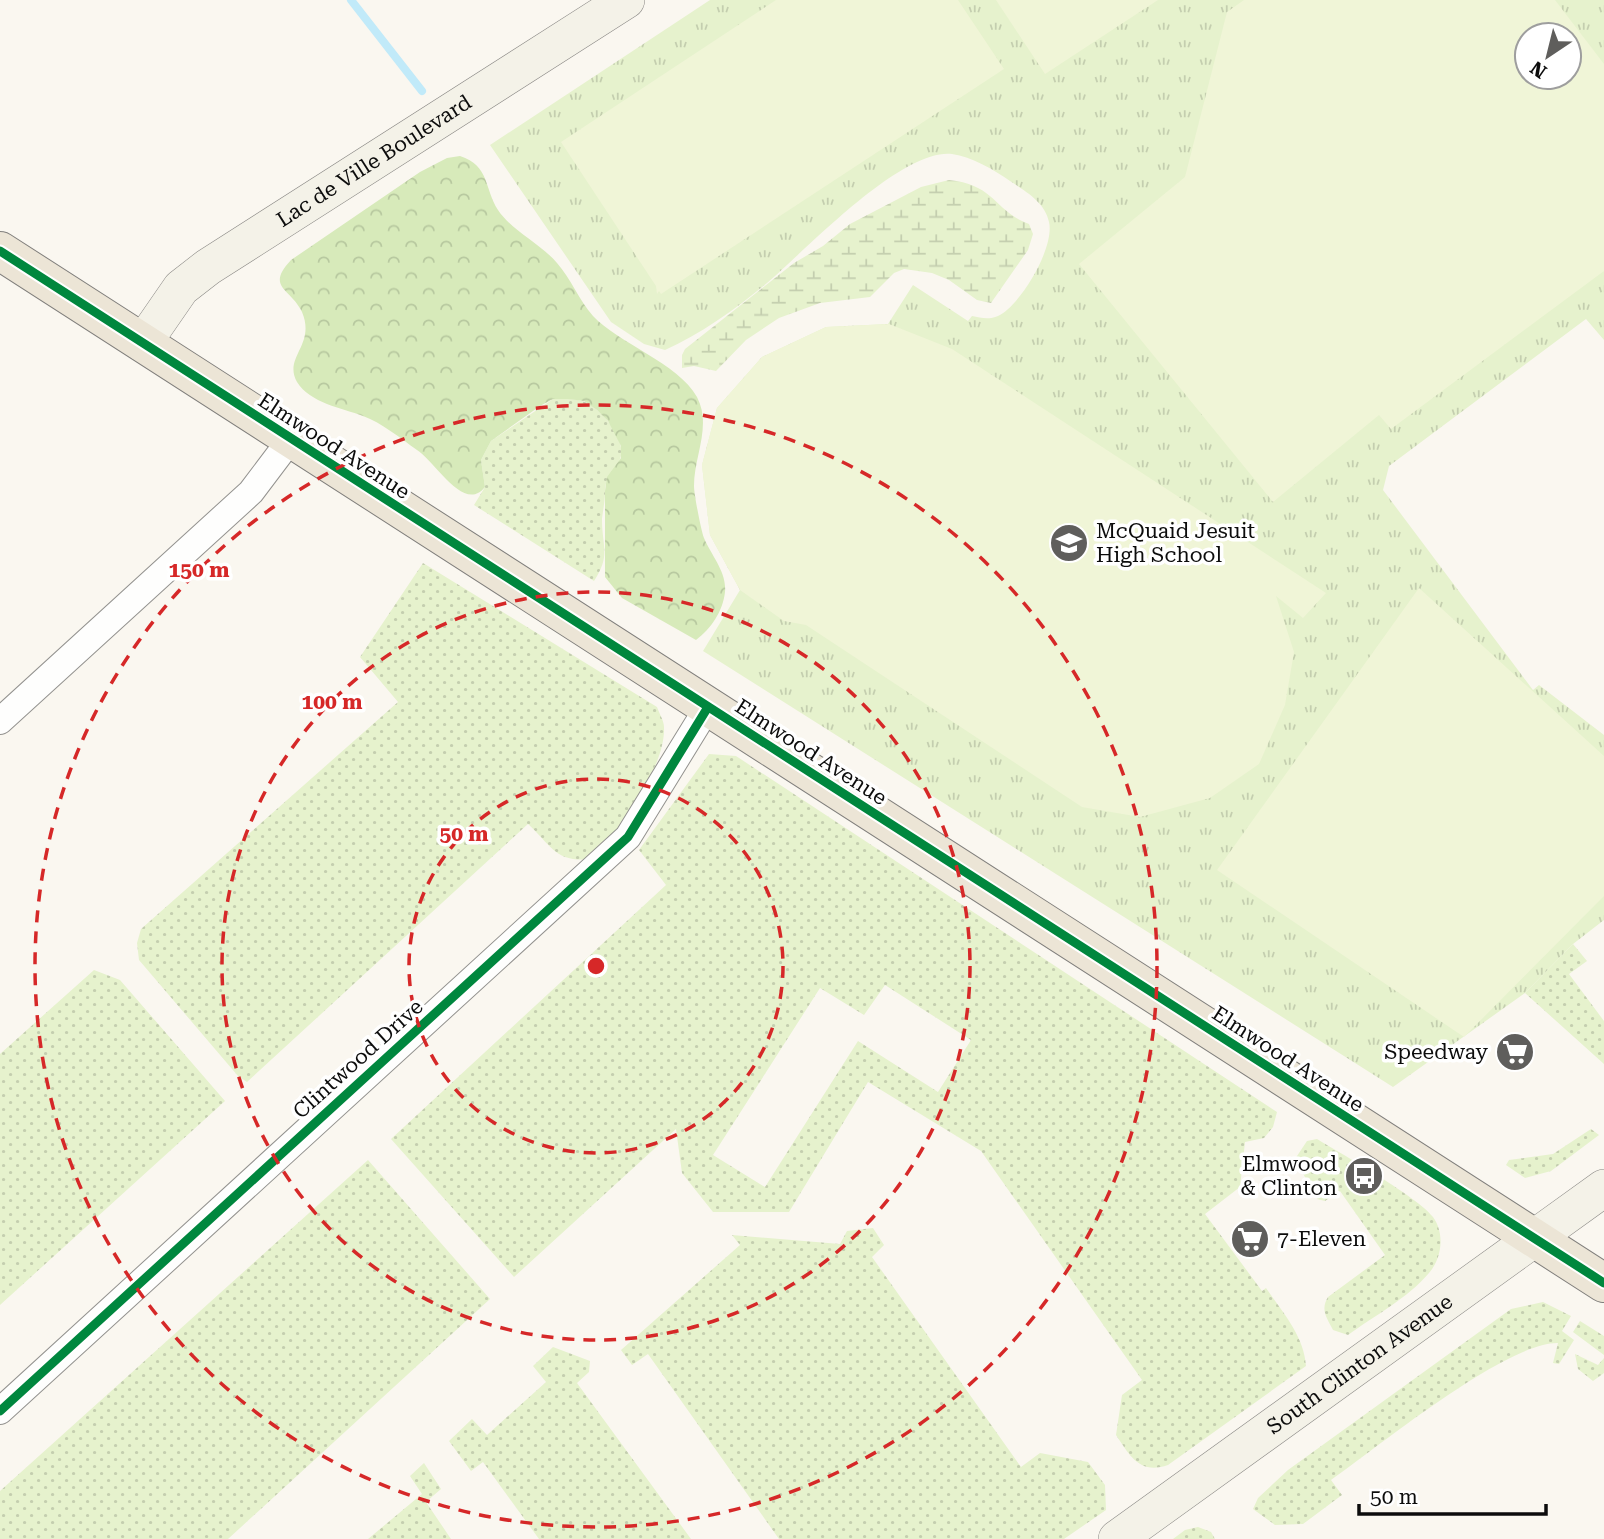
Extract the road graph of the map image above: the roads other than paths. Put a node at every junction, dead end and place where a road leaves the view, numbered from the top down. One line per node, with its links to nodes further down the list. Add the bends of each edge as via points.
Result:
1 (626, 0): 3 (street, Lac de Ville Boulevard, via 208,267 181,288)
2 (0, 251): 3 (main road, Elmwood Avenue)
3 (143, 343): 4 (main road, Elmwood Avenue)
4 (292, 439): 5 (main road, Elmwood Avenue); 6 (street, via 251,492)
5 (708, 707): 8 (main road, Elmwood Avenue); 10 (street, Clintwood Drive, via 628,837)
6 (0, 721)
7 (1604, 1188): 8 (street, South Clinton Avenue)
8 (1536, 1240): 9 (main road, Elmwood Avenue); 11 (street, South Clinton Avenue)
9 (1604, 1283)
10 (0, 1411)
11 (1117, 1539)

